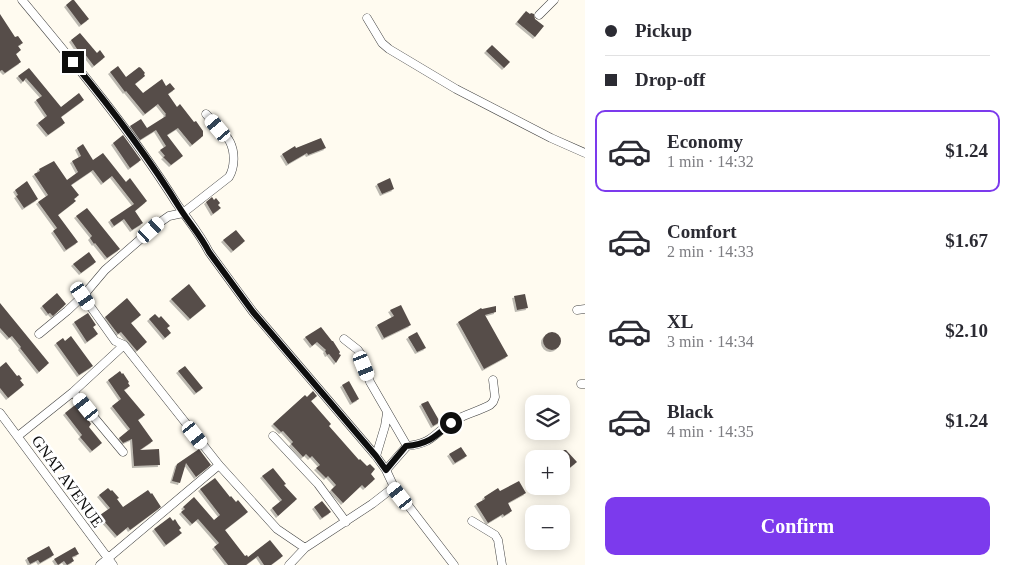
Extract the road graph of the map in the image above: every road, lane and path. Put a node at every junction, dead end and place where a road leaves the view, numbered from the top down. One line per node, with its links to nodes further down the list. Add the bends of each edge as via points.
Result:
1 (22, 0): 7 (street, via 150,160)
2 (554, 0): 3 (street)
3 (539, 15)
4 (366, 18): 6 (street, via 382,44 389,49 456,89)
5 (206, 114): 7 (street, via 230,142 233,171)
6 (585, 153)
7 (183, 213): 8 (street, via 169,216 159,223 105,270); 20 (street, via 253,312)
8 (83, 296): 9 (street); 11 (street, via 115,342)
9 (38, 334)
10 (344, 339): 15 (street, via 362,356 370,382)
11 (124, 345): 13 (street); 21 (street)
12 (493, 380): 18 (street, via 494,396 490,405 451,423 425,443)
13 (73, 392): 16 (street); 19 (street)
14 (0, 413): 16 (street, GNAT AVENUE)
15 (387, 413): 18 (street); 20 (street)
16 (18, 436): 27 (street, GNAT AVENUE)
17 (273, 436): 25 (street, via 318,484)
18 (406, 446): 22 (street)
19 (123, 452)
20 (376, 456): 22 (street)
21 (219, 465): 26 (street, via 277,529); 27 (street)
22 (386, 470): 23 (street)
23 (394, 487): 25 (street); 30 (street)
24 (472, 521): 31 (street, via 495,535)
25 (346, 522): 26 (street)
26 (304, 548): 29 (street)
27 (111, 562): 28 (street)
28 (100, 565)
29 (289, 565)
30 (454, 565)
31 (502, 565)

